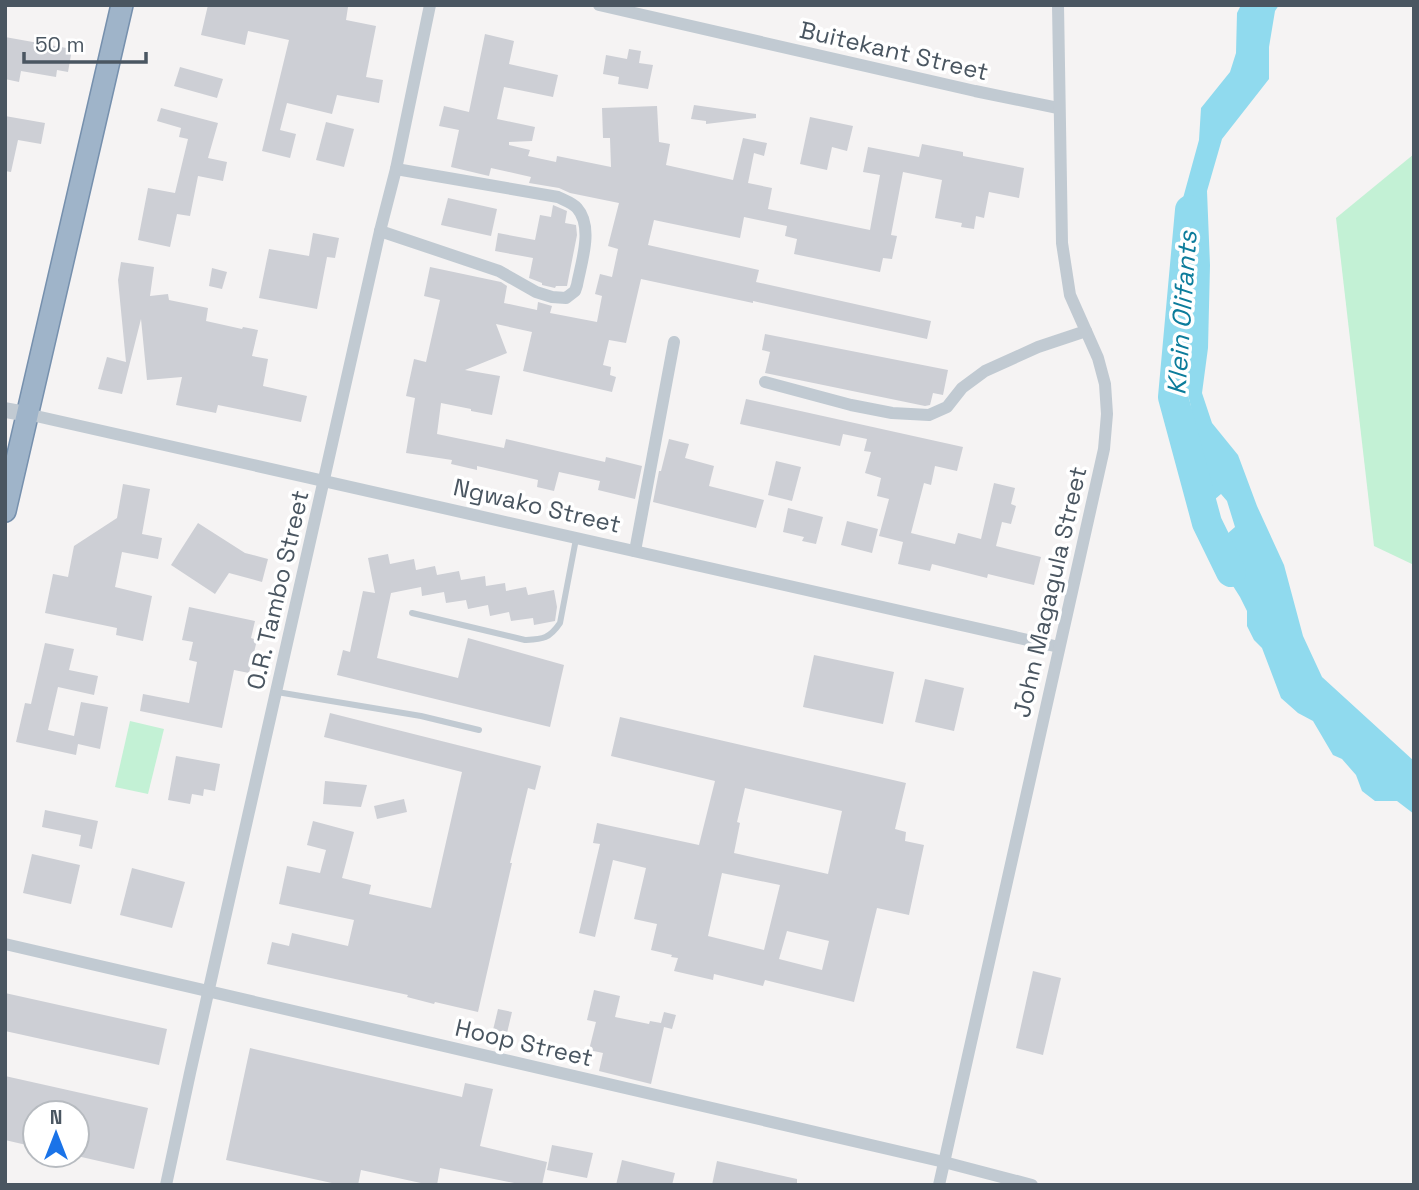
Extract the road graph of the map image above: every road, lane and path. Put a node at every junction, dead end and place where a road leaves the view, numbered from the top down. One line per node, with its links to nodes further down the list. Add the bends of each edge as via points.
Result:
1 (122, 5): 12 (highway)
2 (430, 5): 6 (street, O.R. Tambo Street)
3 (599, 5): 5 (street, Buitekant Street)
4 (1058, 5): 5 (street, John Magagula Street)
5 (1058, 108): 8 (street, John Magagula Street, via 1062,243 1069,295)
6 (396, 169): 7 (street, O.R. Tambo Street); 7 (street, via 558,197 576,207 586,236 578,285 566,298 552,297 499,271)
7 (380, 231): 13 (street, O.R. Tambo Street)
8 (1086, 331): 10 (street, via 985,371 947,407 929,415 861,407); 18 (street, John Magagula Street, via 1105,384 1104,449)
9 (674, 342): 16 (street)
10 (765, 382)
11 (5, 410): 12 (street, Ngwako Street)
12 (26, 414): 13 (street, Ngwako Street); 14 (highway)
13 (324, 481): 15 (street, Ngwako Street); 19 (street, O.R. Tambo Street)
14 (5, 511)
15 (576, 539): 16 (street, Ngwako Street); 17 (lane, via 560,623 544,639 525,640)
16 (635, 551): 18 (street, Ngwako Street)
17 (412, 613)
18 (1059, 647): 23 (street, John Magagula Street)
19 (277, 692): 20 (lane); 22 (street, O.R. Tambo Street)
20 (479, 730)
21 (5, 944): 22 (street, Hoop Street)
22 (209, 992): 23 (street, Hoop Street); 25 (street, O.R. Tambo Street)
23 (944, 1162): 24 (street, Hoop Street); 26 (street, John Magagula Street)
24 (995, 1181): 27 (street, Hoop Street)
25 (166, 1185)
26 (939, 1185)
27 (1032, 1185)

